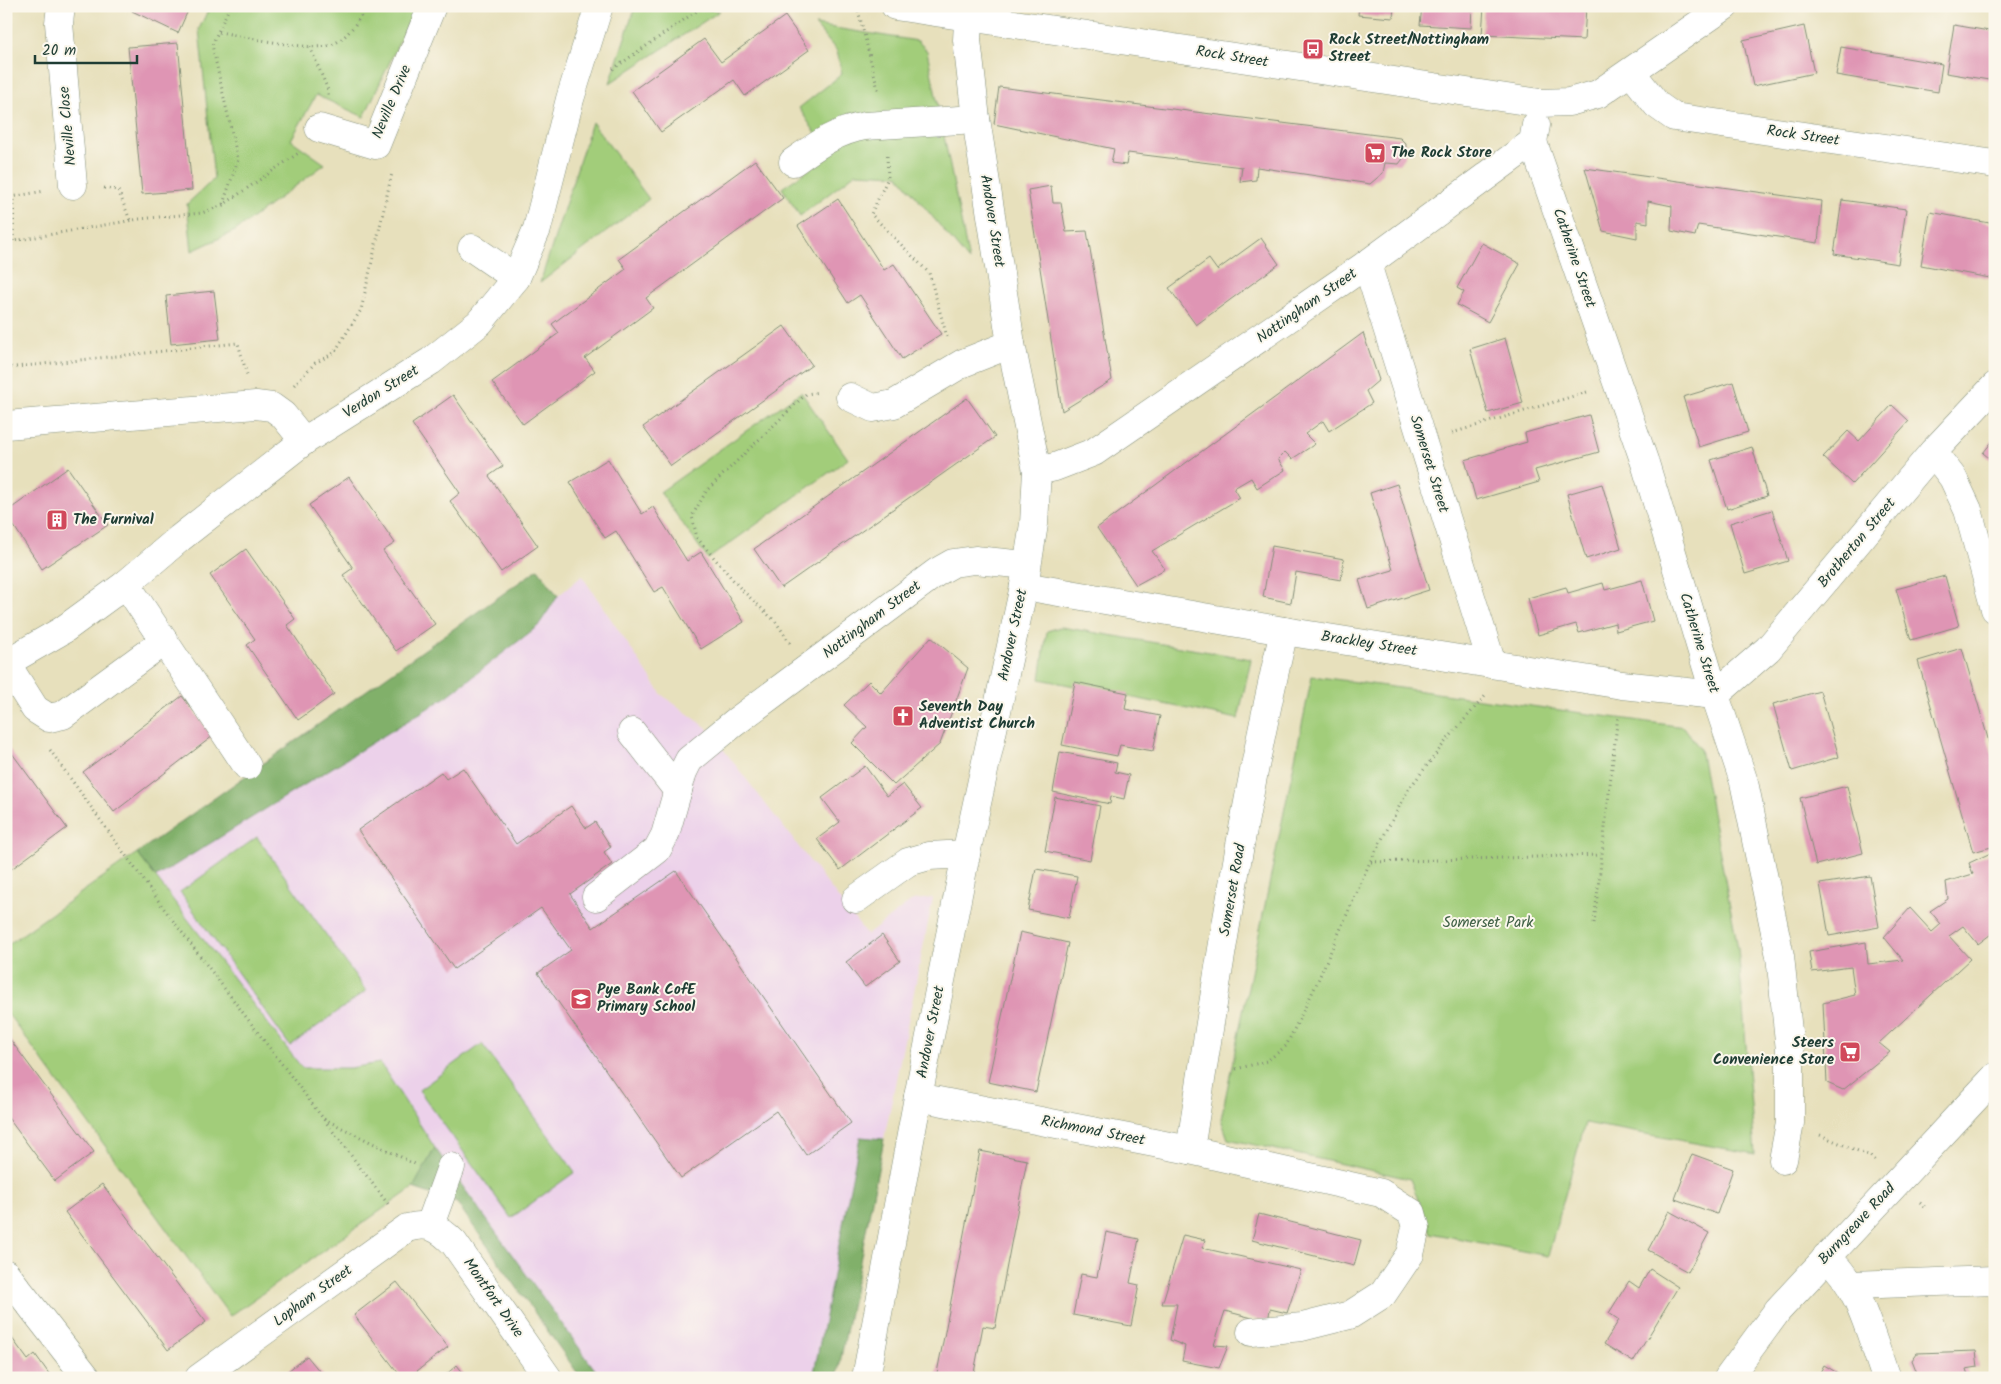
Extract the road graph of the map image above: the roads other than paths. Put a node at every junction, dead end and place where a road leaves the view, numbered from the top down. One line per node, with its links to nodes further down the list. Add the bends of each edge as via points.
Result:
1 (61, 6): 14 (street, Neville Close, via 59,23)
2 (432, 6): 10 (street, Neville Drive, via 376,145)
3 (599, 6): 17 (street, Verdon Street, via 570,99 537,229)
4 (895, 6): 6 (street, Rock Street)
5 (1725, 6): 7 (street)
6 (968, 12): 8 (street, Rock Street); 9 (street, Andover Street, via 967,40)
7 (1631, 72): 8 (street, Rock Street, via 1598,94 1568,102); 13 (street, Rock Street, via 1657,105 1674,117)
8 (1540, 103): 11 (street)
9 (976, 119): 12 (street, via 848,129 829,137); 18 (street, Andover Street)
10 (319, 128)
11 (1533, 142): 16 (street, Nottingham Street); 32 (street, Catherine Street, via 1645,463)
12 (793, 162)
13 (1995, 164)
14 (72, 185)
15 (472, 248): 17 (street)
16 (1367, 264): 24 (street, Nottingham Street, via 1094,452); 31 (street, Somerset Street)
17 (516, 278): 22 (street, Verdon Street, via 479,323 431,361)
18 (1011, 344): 20 (street, via 956,367 894,404 873,408); 24 (street, Andover Street)
19 (1995, 386): 23 (street, Brotherton Street)
20 (850, 397)
21 (6, 425): 22 (street, via 256,404 272,407 283,415)
22 (304, 441): 26 (street, Verdon Street)
23 (1933, 452): 27 (street, via 1953,478 1968,510); 32 (street, Brotherton Street, via 1768,649)
24 (1037, 471): 25 (street, Andover Street, via 1034,524)
25 (1025, 575): 28 (street, Brackley Street); 35 (street, Nottingham Street, via 975,560 953,563 937,572 689,760); 36 (street, Andover Street)
26 (126, 584): 29 (street); 30 (street, Verdon Street, via 63,630)
27 (1995, 609)
28 (1284, 631): 31 (street, Brackley Street); 41 (street, Somerset Road, via 1249,795)
29 (164, 641): 30 (street, via 63,715 49,718 35,709); 34 (street)
30 (6, 663)
31 (1492, 664): 32 (street, Brackley Street, via 1622,685)
32 (1715, 695): 42 (street, Catherine Street, via 1744,782 1780,956 1790,1050 1790,1123)
33 (632, 732): 35 (street)
34 (247, 766)
35 (678, 791): 37 (street, Nottingham Street, via 665,835 657,850)
36 (966, 854): 38 (street, via 929,856 908,862); 40 (street, Andover Street)
37 (596, 897)
38 (856, 899)
39 (1995, 1077): 45 (street, Burngreave Road)
40 (918, 1097): 41 (street, Richmond Street); 53 (street, Andover Street)
41 (1190, 1150): 49 (street, Richmond Street, via 1381,1193 1412,1213 1416,1228 1410,1254 1383,1294 1350,1315 1302,1327)
42 (1783, 1160)
43 (449, 1173): 44 (street)
44 (418, 1227): 51 (street, Lopham Street); 52 (street, Montfort Drive, via 443,1232 454,1243)
45 (1826, 1257): 48 (street, via 1838,1266); 54 (street, Burngreave Road, via 1778,1310)
46 (6, 1274): 50 (street)
47 (1987, 1280): 48 (street)
48 (1851, 1286): 55 (street)
49 (1251, 1332)
50 (87, 1378)
51 (199, 1378)
52 (548, 1378)
53 (866, 1378)
54 (1728, 1378)
55 (1886, 1378)

